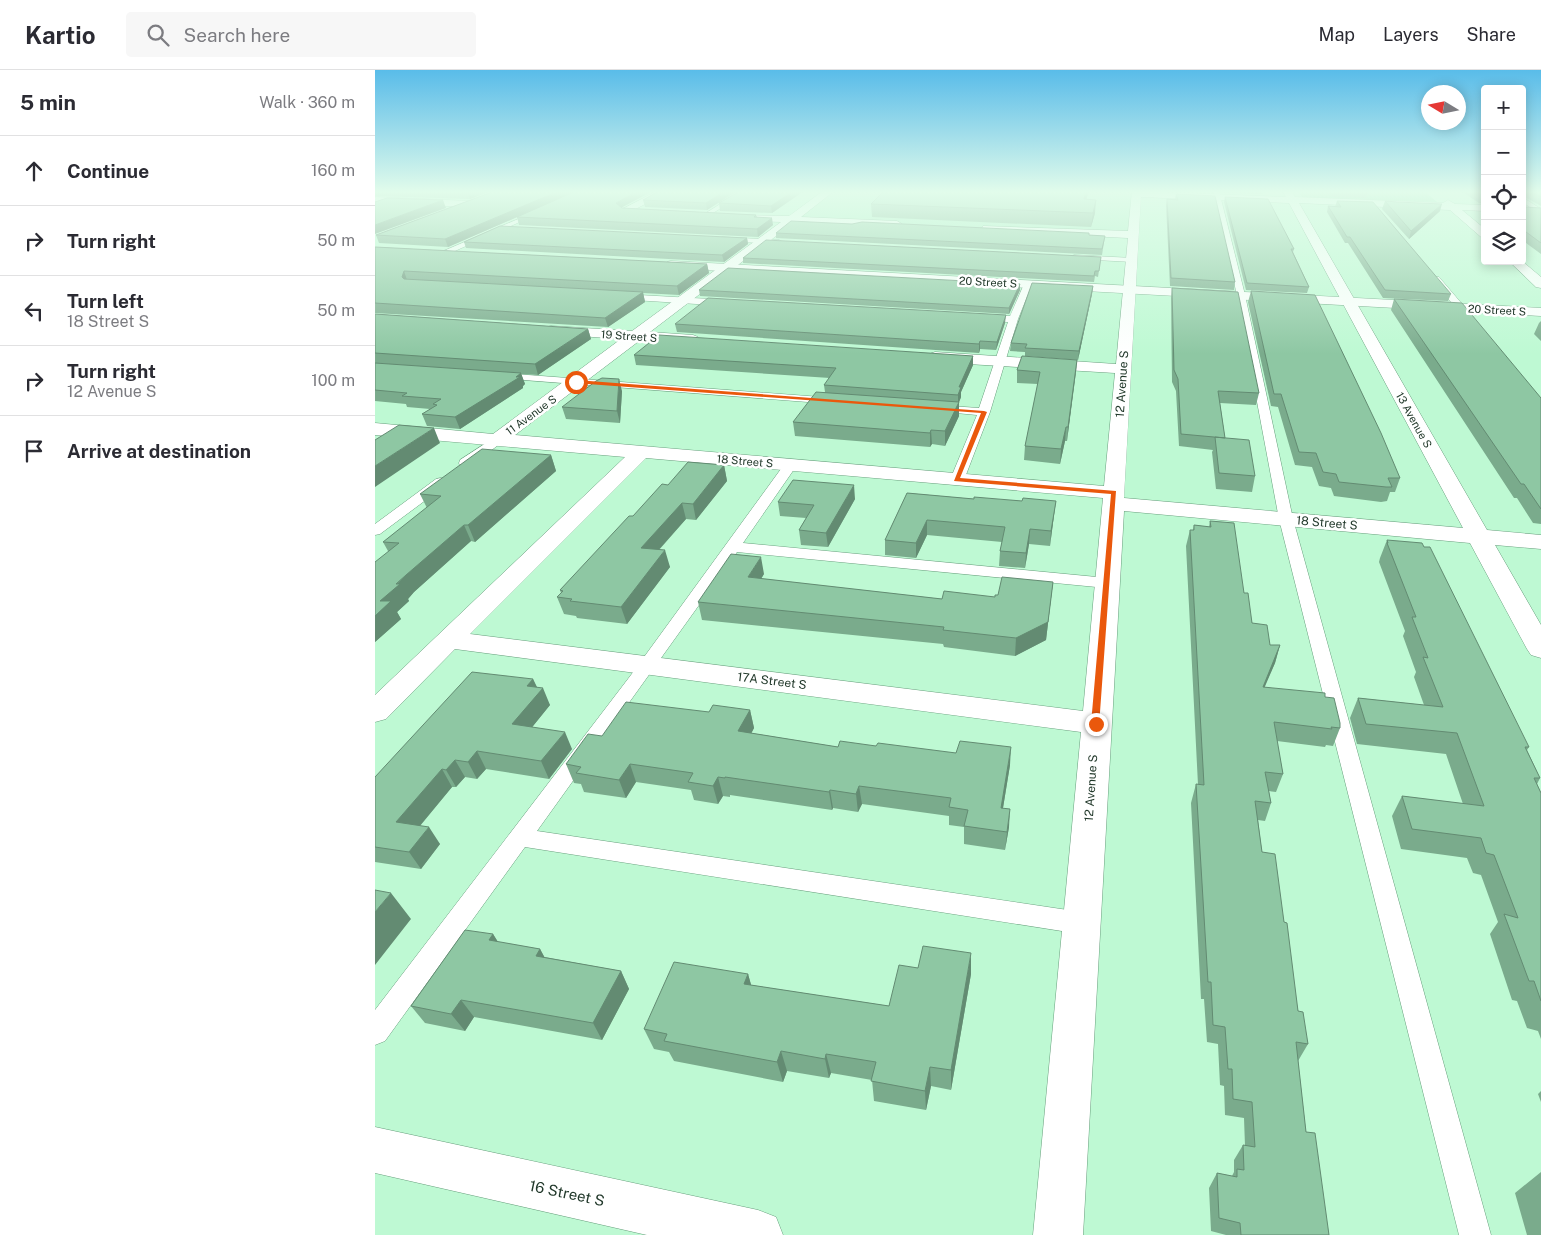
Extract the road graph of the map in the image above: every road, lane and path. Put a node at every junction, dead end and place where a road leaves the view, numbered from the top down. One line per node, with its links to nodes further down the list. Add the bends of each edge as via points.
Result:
1 (456, 245): 7 (lane)
2 (757, 245): 12 (street, 11 Avenue S)
3 (1120, 245): 6 (street)
4 (1229, 245): 18 (lane)
5 (1317, 245): 20 (street, 13 Avenue S)
6 (1133, 247): 9 (lane); 16 (street, 12 Avenue S)
7 (438, 252): 8 (street)
8 (473, 254)
9 (1064, 256)
10 (658, 264): 12 (street, 20 Street S)
11 (1520, 265): 15 (street)
12 (726, 268): 14 (street, 20 Street S); 19 (street, 11 Avenue S)
13 (1429, 271): 22 (lane)
14 (1028, 284): 16 (street, 20 Street S); 25 (lane)
15 (1541, 284)
16 (1130, 289): 18 (street, 20 Street S); 32 (street, 12 Avenue S)
17 (615, 296): 19 (lane)
18 (1241, 296): 20 (street, 20 Street S); 44 (lane)
19 (683, 300): 21 (lane); 28 (street, 11 Avenue S)
20 (1348, 302): 22 (street, 20 Street S); 46 (street, 13 Avenue S)
21 (741, 304)
22 (1460, 308): 23 (street, 20 Street S); 27 (lane)
23 (1541, 312)
24 (974, 317): 25 (lane)
25 (1013, 320): 31 (lane)
26 (539, 330): 28 (street, 19 Street S)
27 (1479, 330)
28 (635, 336): 29 (street, 19 Street S); 34 (street, 11 Avenue S)
29 (704, 341)
30 (922, 356): 31 (street)
31 (1001, 361): 32 (street); 37 (lane)
32 (1123, 369): 43 (street, 12 Avenue S)
33 (490, 376): 34 (lane)
34 (576, 382): 35 (lane); 39 (street, 11 Avenue S)
35 (845, 402)
36 (925, 408): 37 (lane)
37 (984, 412): 42 (lane)
38 (375, 429): 39 (street, 18 Street S)
39 (497, 440): 40 (street, 18 Street S); 45 (lane)
40 (641, 453): 41 (street, 18 Street S); 50 (street)
41 (791, 465): 42 (street, 18 Street S); 48 (lane)
42 (957, 480): 43 (street, 18 Street S)
43 (1114, 498): 44 (street, 18 Street S); 49 (street, 12 Avenue S)
44 (1286, 519): 46 (street, 18 Street S); 61 (lane)
45 (375, 531)
46 (1479, 536): 47 (street, 18 Street S); 51 (street, 13 Avenue S)
47 (1541, 542)
48 (734, 547): 49 (lane); 52 (lane)
49 (1107, 583): 54 (street, 12 Avenue S)
50 (449, 640): 52 (street, 17A Street S); 53 (street)
51 (1541, 649)
52 (649, 665): 54 (street, 17A Street S); 55 (lane)
53 (375, 712)
54 (1096, 724): 56 (street, 12 Avenue S)
55 (518, 837): 56 (lane); 57 (lane)
56 (1081, 923): 60 (street, 12 Avenue S)
57 (375, 1032)
58 (375, 1150): 59 (street, 16 Street S)
59 (758, 1235)
60 (1058, 1235)
61 (1475, 1235)

